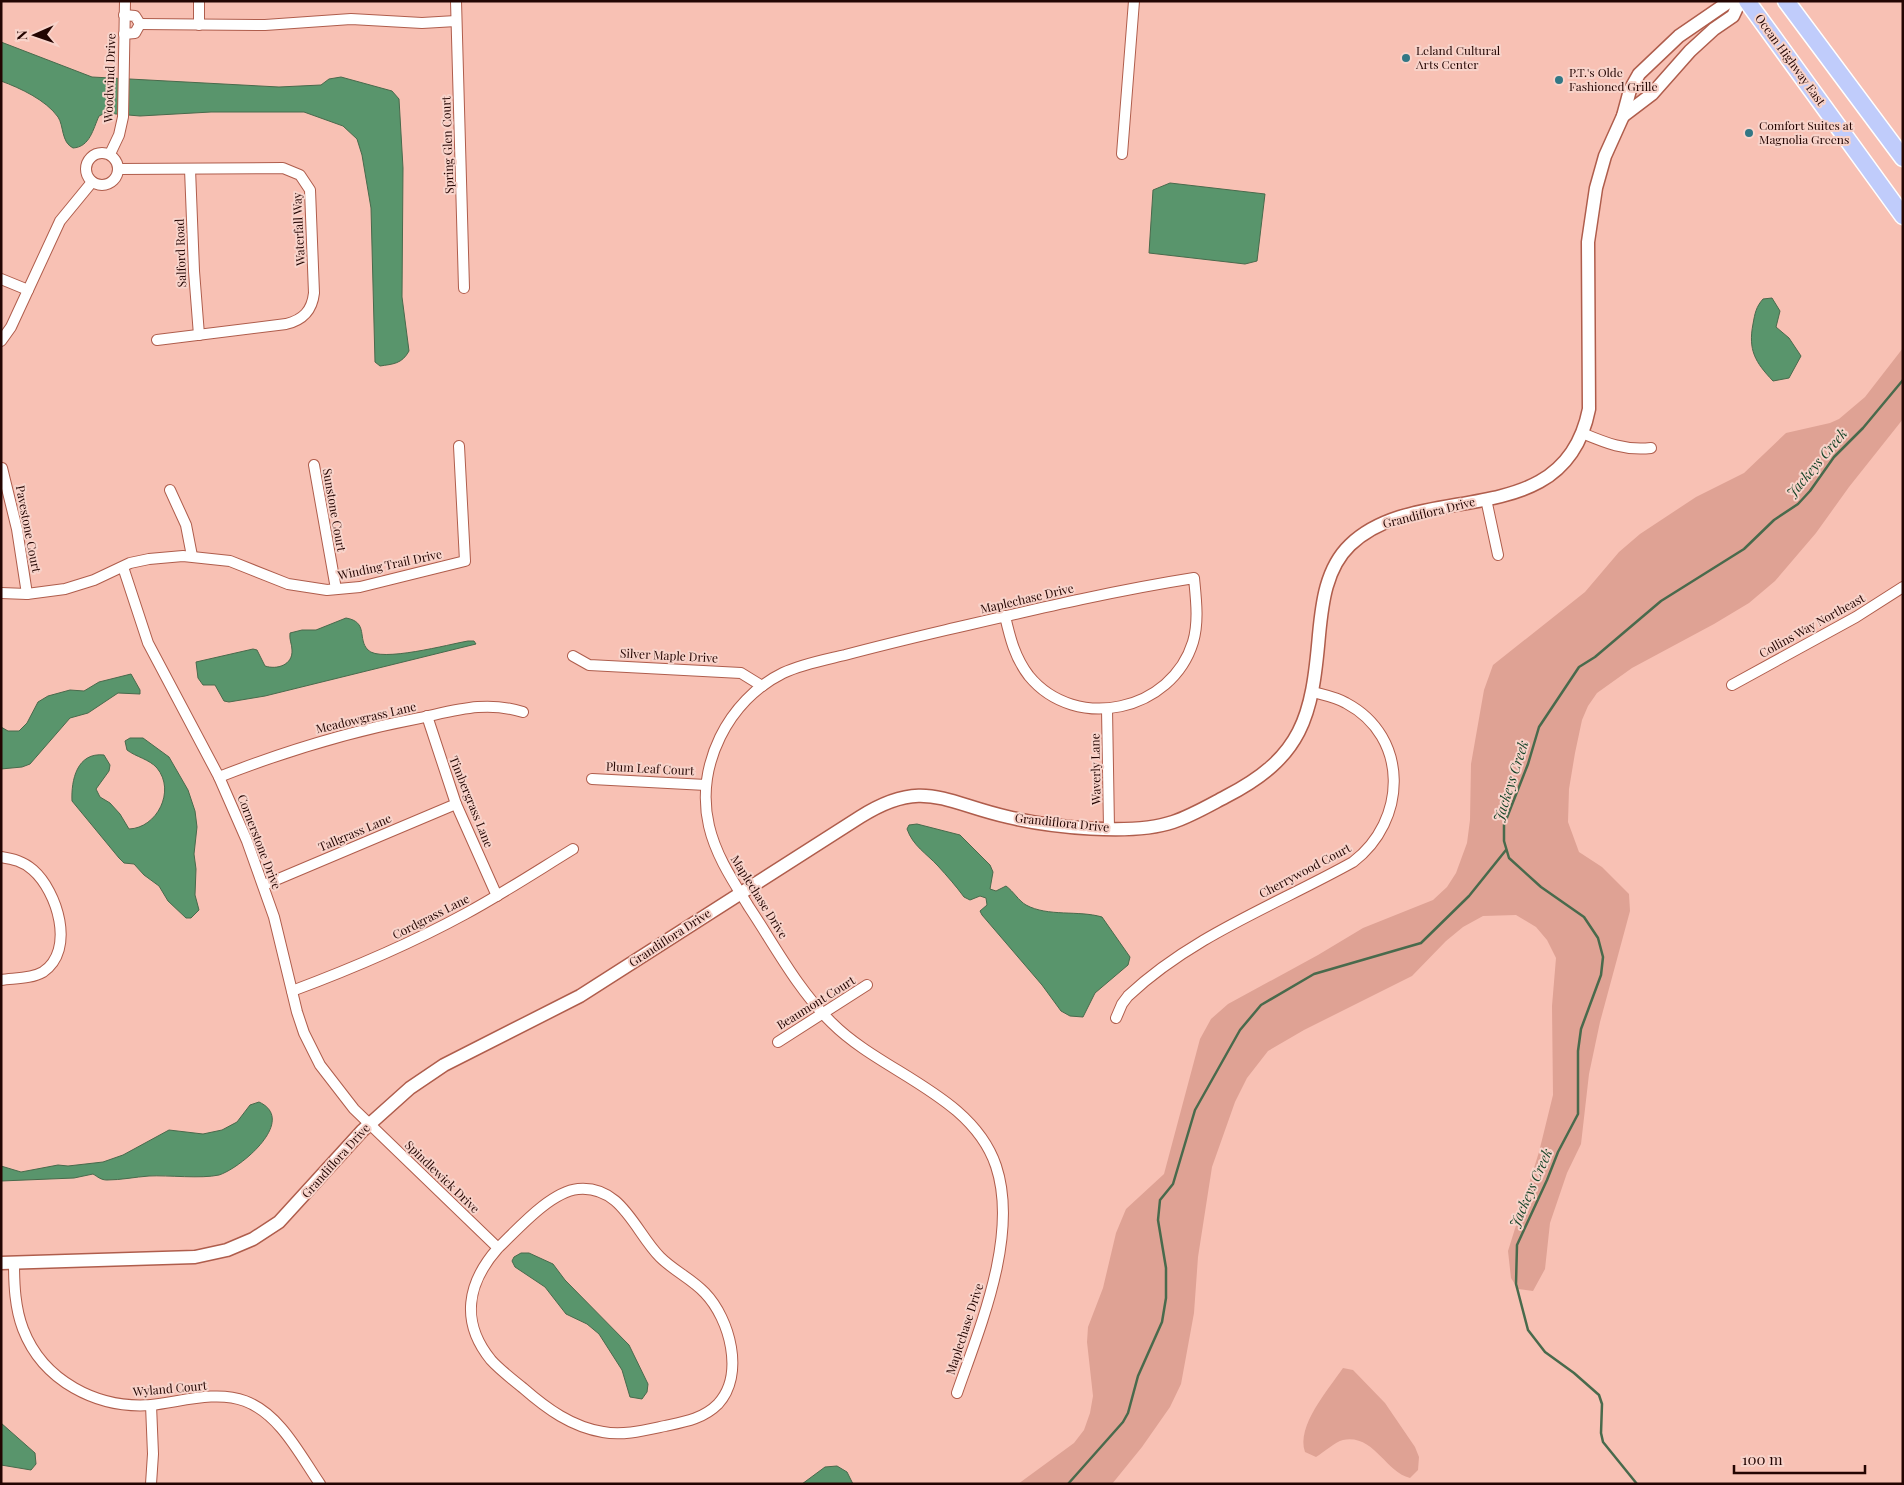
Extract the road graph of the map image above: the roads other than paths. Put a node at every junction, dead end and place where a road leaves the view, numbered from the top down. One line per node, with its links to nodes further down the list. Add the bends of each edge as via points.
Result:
1 (125, 1): 10 (street, Woodwind Drive)
2 (199, 1): 13 (street)
3 (456, 1): 11 (street, Spring Glen Court)
4 (1134, 1): 18 (street)
5 (1730, 1): 16 (street, Grandiflora Drive, via 1679,36 1649,63 1630,90)
6 (1740, 1): 16 (street, Grandiflora Drive, via 1733,16 1690,51 1652,94)
7 (1747, 1): 23 (highway, Ocean Highway East)
8 (1774, 1): 15 (highway)
9 (1786, 1): 15 (highway)
10 (124, 15): 12 (street, via 135,16); 14 (street, Woodwind Drive)
11 (456, 22): 13 (street, via 358,19); 25 (street, Spring Glen Court)
12 (140, 24): 13 (street); 14 (street, via 135,33)
13 (199, 25)
14 (124, 34): 17 (street, Woodwind Drive, via 123,117)
15 (1821, 48): 19 (highway)
16 (1623, 116): 30 (street, Grandiflora Drive, via 1600,170 1591,215 1589,402)
17 (110, 154): 20 (street); 22 (street, via 99,153 89,159 86,171)
18 (1122, 154)
19 (1903, 158)
20 (119, 169): 21 (street, Waterfall Way); 22 (street, via 115,180 108,185)
21 (190, 169): 27 (street, Salford Road); 27 (street, Waterfall Way, via 289,169 304,178 311,197 314,292 307,313 292,323)
22 (92, 182): 26 (street, via 60,221)
23 (1903, 216)
24 (1, 279): 26 (street)
25 (464, 288)
26 (28, 290): 29 (street)
27 (199, 335): 28 (street, Waterfall Way)
28 (158, 340)
29 (1, 341)
30 (1582, 434): 32 (street, via 1614,446); 36 (street, Grandiflora Drive, via 1566,459 1546,478 1518,492)
31 (459, 446): 41 (street, Winding Trail Drive, via 465,561)
32 (1651, 448)
33 (314, 464): 41 (street, Sunstone Court)
34 (2, 468): 43 (street, Pavestone Court, via 17,529)
35 (170, 490): 38 (street, via 186,525)
36 (1486, 499): 37 (street); 48 (street, Grandiflora Drive, via 1389,521 1366,532 1348,547 1335,567 1324,595)
37 (1498, 555)
38 (192, 556): 39 (street, Winding Trail Drive, via 150,559); 41 (street, Winding Trail Drive, via 242,564 297,586)
39 (123, 566): 43 (street, Winding Trail Drive, via 75,586); 52 (street, Cornerstone Drive, via 148,643)
40 (1903, 587): 46 (street, Collins Way Northeast)
41 (336, 589)
42 (1, 593): 43 (street, Winding Trail Drive)
43 (27, 594)
44 (1005, 616): 47 (street, Maplechase Drive, via 796,668); 49 (street, via 1015,652 1039,686 1070,704); 49 (street, Maplechase Drive, via 1194,578 1196,626 1194,641 1183,664 1167,684 1147,698)
45 (573, 656): 47 (street, Silver Maple Drive, via 588,665 741,673)
46 (1732, 685)
47 (762, 686): 54 (street, Maplechase Drive, via 727,724 713,754)
48 (1313, 692): 56 (street, Grandiflora Drive, via 1308,713 1293,741 1263,775 1175,822 1143,829); 66 (street, Cherrywood Court, via 1354,708 1373,724 1386,745 1394,787 1382,829 1368,849 1352,862 1177,956 1128,996)
49 (1107, 709): 56 (street, Waverly Lane)
50 (523, 712): 51 (street, Meadowgrass Lane, via 486,705)
51 (427, 716): 52 (street, Meadowgrass Lane, via 323,740); 55 (street, Timbergrass Lane)
52 (219, 777): 59 (street, Cornerstone Drive)
53 (592, 778): 54 (street, Plum Leaf Court)
54 (706, 785): 60 (street, Maplechase Drive, via 713,841)
55 (456, 804): 59 (street, Tallgrass Lane); 61 (street, Timbergrass Lane)
56 (1109, 828): 60 (street, Grandiflora Drive, via 1021,820 940,797 891,800)
57 (573, 849): 61 (street, Cordgrass Lane)
58 (1, 857): 62 (street, via 25,864 41,878 53,902 61,935 58,954 43,971 29,977)
59 (264, 886): 64 (street, Cornerstone Drive)
60 (740, 892): 65 (street, Maplechase Drive); 68 (street, Grandiflora Drive, via 580,996 429,1074 396,1098)
61 (497, 896): 64 (street, Cordgrass Lane, via 384,954)
62 (1, 980)
63 (867, 985): 65 (street, Beaumont Court)
64 (292, 991): 68 (street, Cornerstone Drive, via 304,1033 320,1065 340,1093)
65 (822, 1014): 67 (street, Beaumont Court); 71 (street, Maplechase Drive, via 867,1052 967,1118 984,1140 996,1167 1002,1209 995,1275)
66 (1116, 1018)
67 (778, 1042)
68 (369, 1124): 69 (street, Spindlewick Drive); 70 (street, Grandiflora Drive, via 279,1222 234,1247 178,1258)
69 (498, 1248): 69 (street, via 481,1270 473,1288 471,1305 475,1332 492,1360 544,1406 585,1427 616,1433 691,1420 710,1410 723,1396 730,1380 732,1360 721,1315 706,1294 654,1250 615,1200 598,1191 570,1191 547,1204)
70 (7, 1263): 72 (street, Wyland Court, via 14,1280 20,1321 28,1340 48,1368 65,1382 98,1399)
71 (957, 1393)
72 (151, 1405): 73 (street); 74 (street, Wyland Court, via 214,1398 236,1398 250,1403 282,1430)
73 (151, 1484)
74 (320, 1484)

